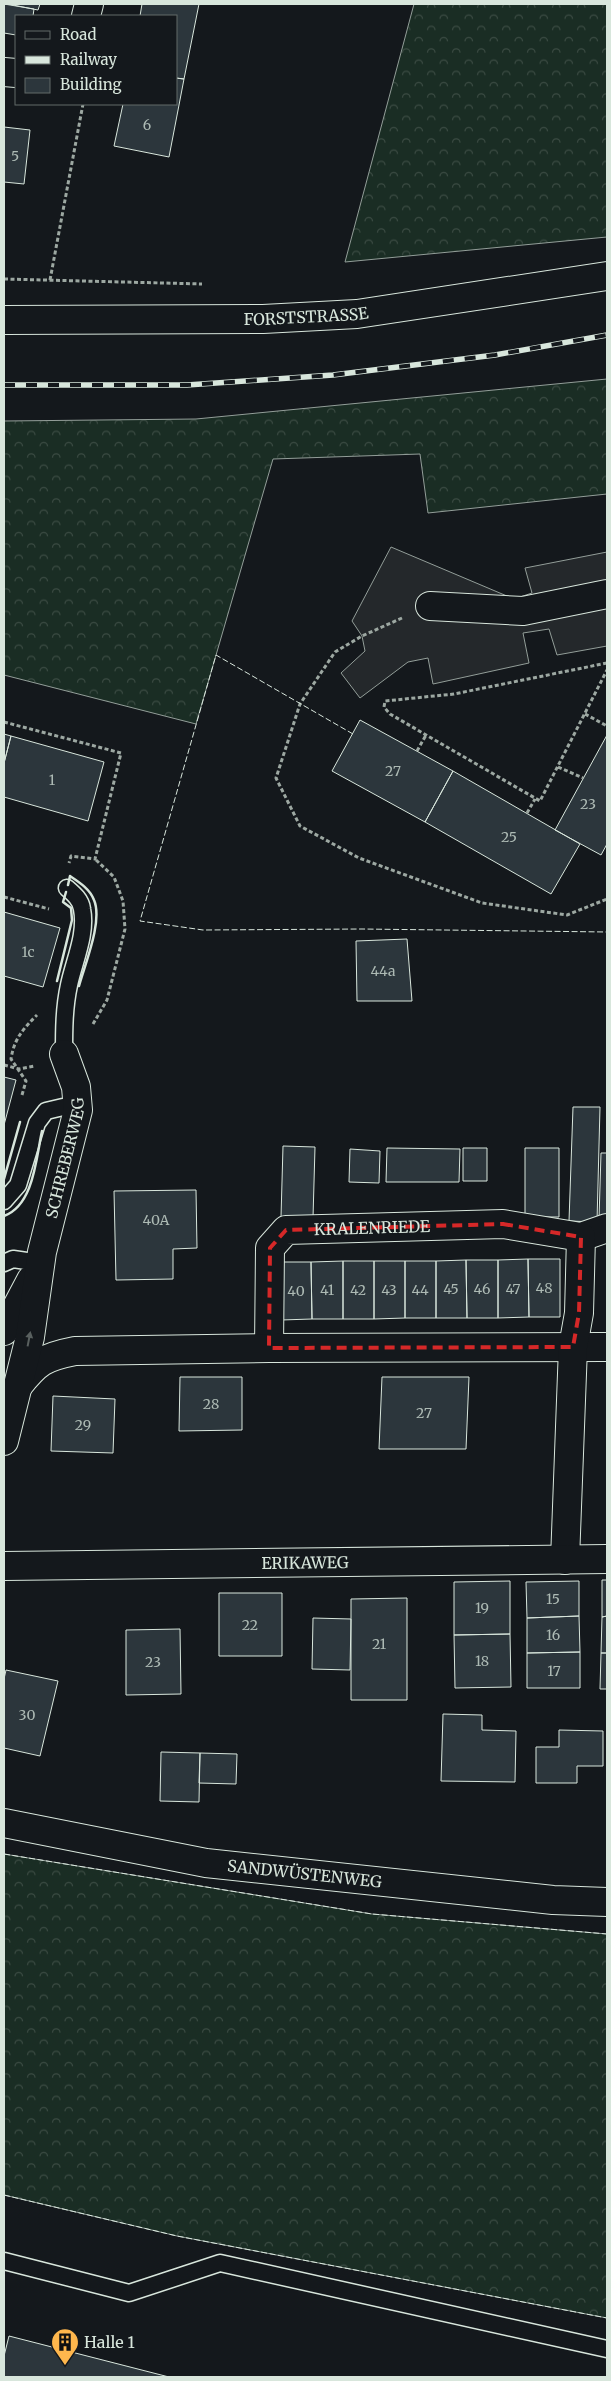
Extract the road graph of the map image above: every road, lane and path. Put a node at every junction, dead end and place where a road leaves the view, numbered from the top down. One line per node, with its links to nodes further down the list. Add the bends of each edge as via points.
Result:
1 (83, 105): 4 (path)
2 (607, 276): 6 (street, FORSTSTRASSE, via 357,314 264,319)
3 (4, 278): 4 (path)
4 (50, 280): 5 (path)
5 (207, 284)
6 (4, 320)
7 (607, 594): 8 (street, via 523,611)
8 (430, 606): 22 (path, via 362,636 335,652 300,704 276,778 300,826 359,858 482,903 567,915)
9 (607, 663): 13 (path, via 454,694 385,701 384,707 390,714)
10 (607, 670): 11 (path)
11 (585, 714): 12 (path); 15 (path)
12 (607, 726)
13 (426, 735): 14 (path); 17 (path)
14 (417, 751)
15 (558, 767): 16 (path); 17 (path, via 540,801)
16 (583, 778)
17 (535, 799): 18 (path)
18 (527, 813)
19 (94, 859): 24 (path, via 114,877 123,901 125,929 107,1000 96,1020)
20 (67, 888): 24 (lane, via 82,908 83,926 64,1019)
21 (4, 898): 23 (path)
22 (607, 899)
23 (57, 912)
24 (64, 1054): 25 (street, SCHREBERWEG, via 76,1087)
25 (78, 1110): 26 (lane, via 62,1107 46,1111 37,1123 18,1185); 30 (street, SCHREBERWEG)
26 (4, 1201)
27 (607, 1228): 28 (street, KRALENRIEDE)
28 (581, 1237): 32 (street, via 579,1313); 34 (street, KRALENRIEDE, via 503,1224 286,1230 270,1248)
29 (4, 1263): 30 (lane, via 14,1259)
30 (40, 1263): 31 (street, SCHREBERWEG); 35 (street, SCHREBERWEG, one-way to 30, via 30,1337)
31 (4, 1331)
32 (573, 1347): 33 (street); 34 (street); 38 (street)
33 (607, 1347)
34 (269, 1348): 35 (street, via 75,1351 53,1356 33,1367)
35 (18, 1386): 36 (street, SCHREBERWEG)
36 (4, 1441)
37 (607, 1559): 38 (street, ERIKAWEG)
38 (565, 1560): 39 (street, ERIKAWEG)
39 (4, 1566)
40 (4, 1823): 41 (street, SANDWÜSTENWEG, via 206,1863 553,1900)
41 (607, 1902)
42 (4, 2261): 43 (lane, via 129,2293 220,2263)
43 (607, 2349)

